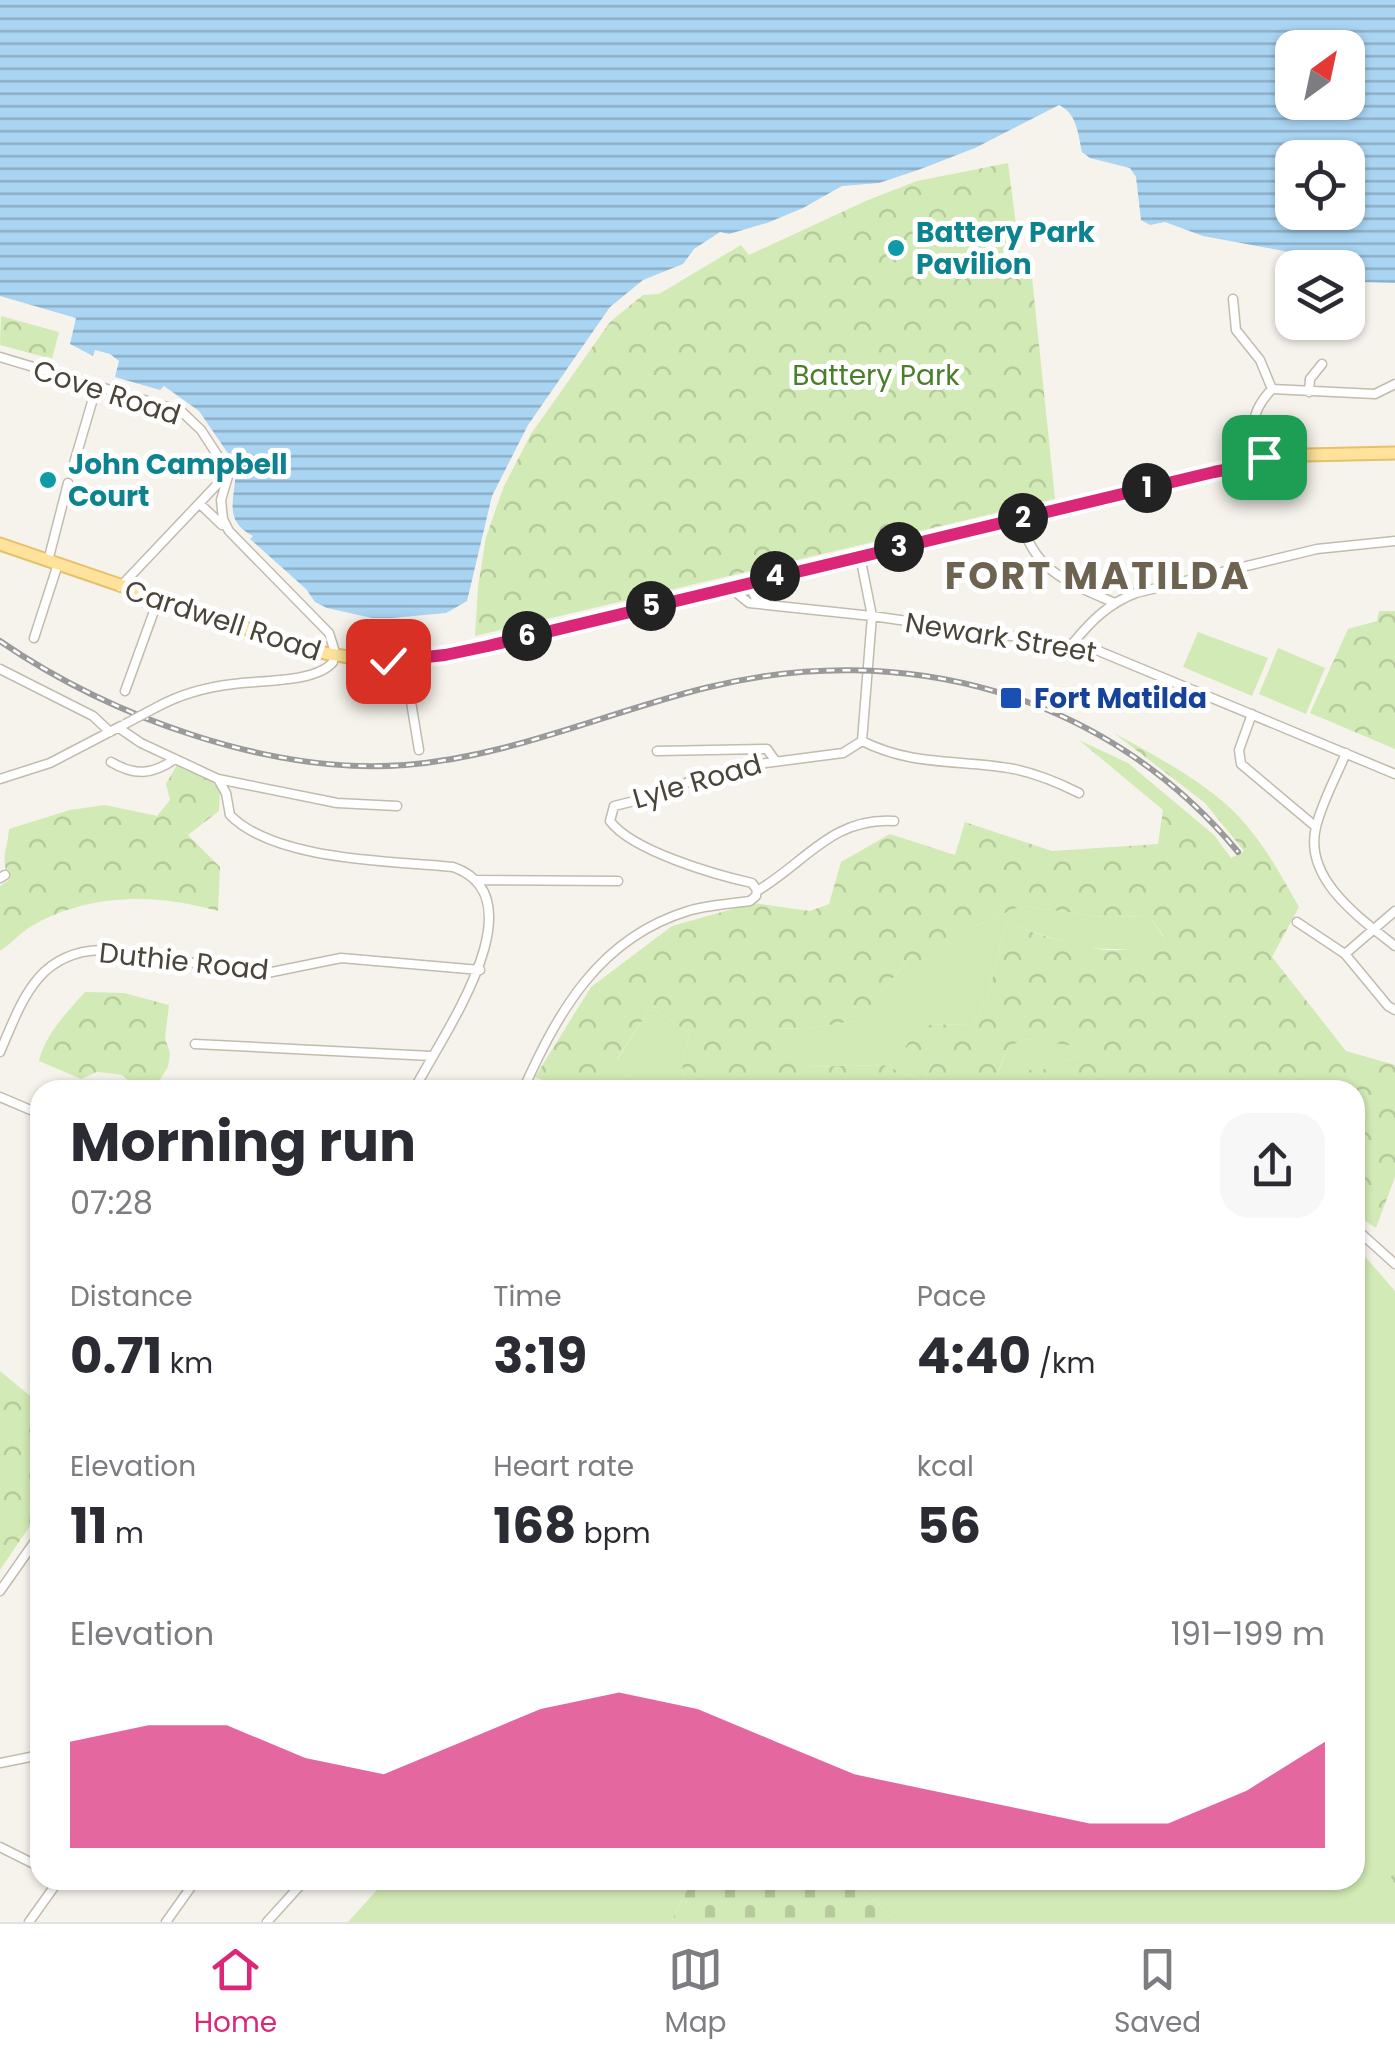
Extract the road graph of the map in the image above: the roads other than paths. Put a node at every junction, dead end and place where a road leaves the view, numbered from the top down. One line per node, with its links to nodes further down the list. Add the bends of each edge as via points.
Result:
1 (1234, 299): 6 (street, via 1236,330)
2 (0, 357): 5 (street, Cove Road)
3 (1322, 364): 7 (street)
4 (1395, 384): 7 (street, via 1375,394)
5 (97, 385): 10 (street); 11 (street, Cove Road, via 181,410)
6 (1272, 388): 7 (street); 9 (street, via 1253,417)
7 (1309, 392)
8 (1395, 453): 9 (main road, Cardwell Road, via 1334,452)
9 (1265, 462): 14 (main road, Cardwell Road)
10 (72, 470)
11 (229, 473): 13 (street); 15 (street, via 220,500)
12 (68, 483): 19 (street)
13 (200, 504): 15 (street); 21 (street)
14 (1021, 518): 18 (main road, Cardwell Road); 25 (street, via 1042,564)
15 (229, 531): 29 (street, via 325,628)
16 (1395, 541): 25 (street, via 1306,551)
17 (0, 544): 19 (main road, Cardwell Road)
18 (860, 556): 20 (main road, Cardwell Road); 26 (street)
19 (53, 563): 21 (main road, Cardwell Road); 27 (street)
20 (748, 582): 22 (main road, Cardwell Road); 24 (street)
21 (120, 586): 23 (main road, Cardwell Road)
22 (729, 586): 24 (street, Newark Street, via 749,603); 30 (main road, Cardwell Road)
23 (158, 600): 29 (main road, Cardwell Road); 32 (street)
24 (765, 602): 26 (street, Newark Street)
25 (1115, 603): 28 (street)
26 (872, 616): 28 (street, Newark Street); 35 (street)
27 (34, 638)
28 (1072, 642): 33 (street, Newark Street)
29 (334, 656): 30 (main road, Cardwell Road); 34 (street, bridge, via 322,671 230,684 157,707)
30 (404, 660): 36 (street)
31 (0, 669): 34 (street)
32 (125, 691)
33 (1252, 714): 38 (street, Newark Street); 48 (street, via 1241,764)
34 (118, 728): 39 (street); 43 (street)
35 (862, 741): 40 (street, Lyle Road, via 843,753); 45 (street, via 911,760 1013,769)
36 (420, 750)
37 (658, 751): 40 (street, via 767,749)
38 (1346, 753): 42 (street, Newark Street); 48 (street)
39 (175, 759): 41 (street, via 138,773); 44 (street)
40 (774, 759): 51 (street, Lyle Road, via 618,804 609,815 624,834 714,874 752,883)
41 (111, 762)
42 (1395, 774)
43 (0, 779)
44 (218, 779): 46 (street, via 337,803); 49 (street, via 230,816 267,838 333,854 453,867)
45 (1080, 794)
46 (396, 806)
47 (894, 821): 51 (street, via 855,824)
48 (1316, 827): 54 (street, via 1315,850 1328,882)
49 (477, 880): 50 (street); 57 (street, via 489,906)
50 (618, 881)
51 (757, 891): 63 (street, via 750,901 681,913 609,956 561,1012)
52 (1395, 911): 54 (street)
53 (1297, 922): 56 (street)
54 (1375, 930): 55 (street); 56 (street)
55 (1395, 946)
56 (1345, 954): 58 (street)
57 (480, 970): 60 (street, Duthie Road, via 340,958 267,974 78,952 50,966 32,986); 61 (street)
58 (1395, 1010)
59 (195, 1044): 61 (street)
60 (0, 1052)
61 (431, 1056): 62 (street)
62 (419, 1080)
63 (528, 1080)
64 (0, 1097): 65 (street)
65 (30, 1110)
66 (1365, 1237): 67 (street)
67 (1395, 1264)
68 (30, 1548): 69 (street)
69 (0, 1590)
70 (30, 1757): 71 (street)
71 (0, 1763)
72 (0, 1847): 73 (street)
73 (30, 1861)
74 (51, 1890): 77 (street)
75 (189, 1890): 78 (street)
76 (297, 1890): 79 (street)
77 (28, 1922)
78 (166, 1922)
79 (267, 1922)

